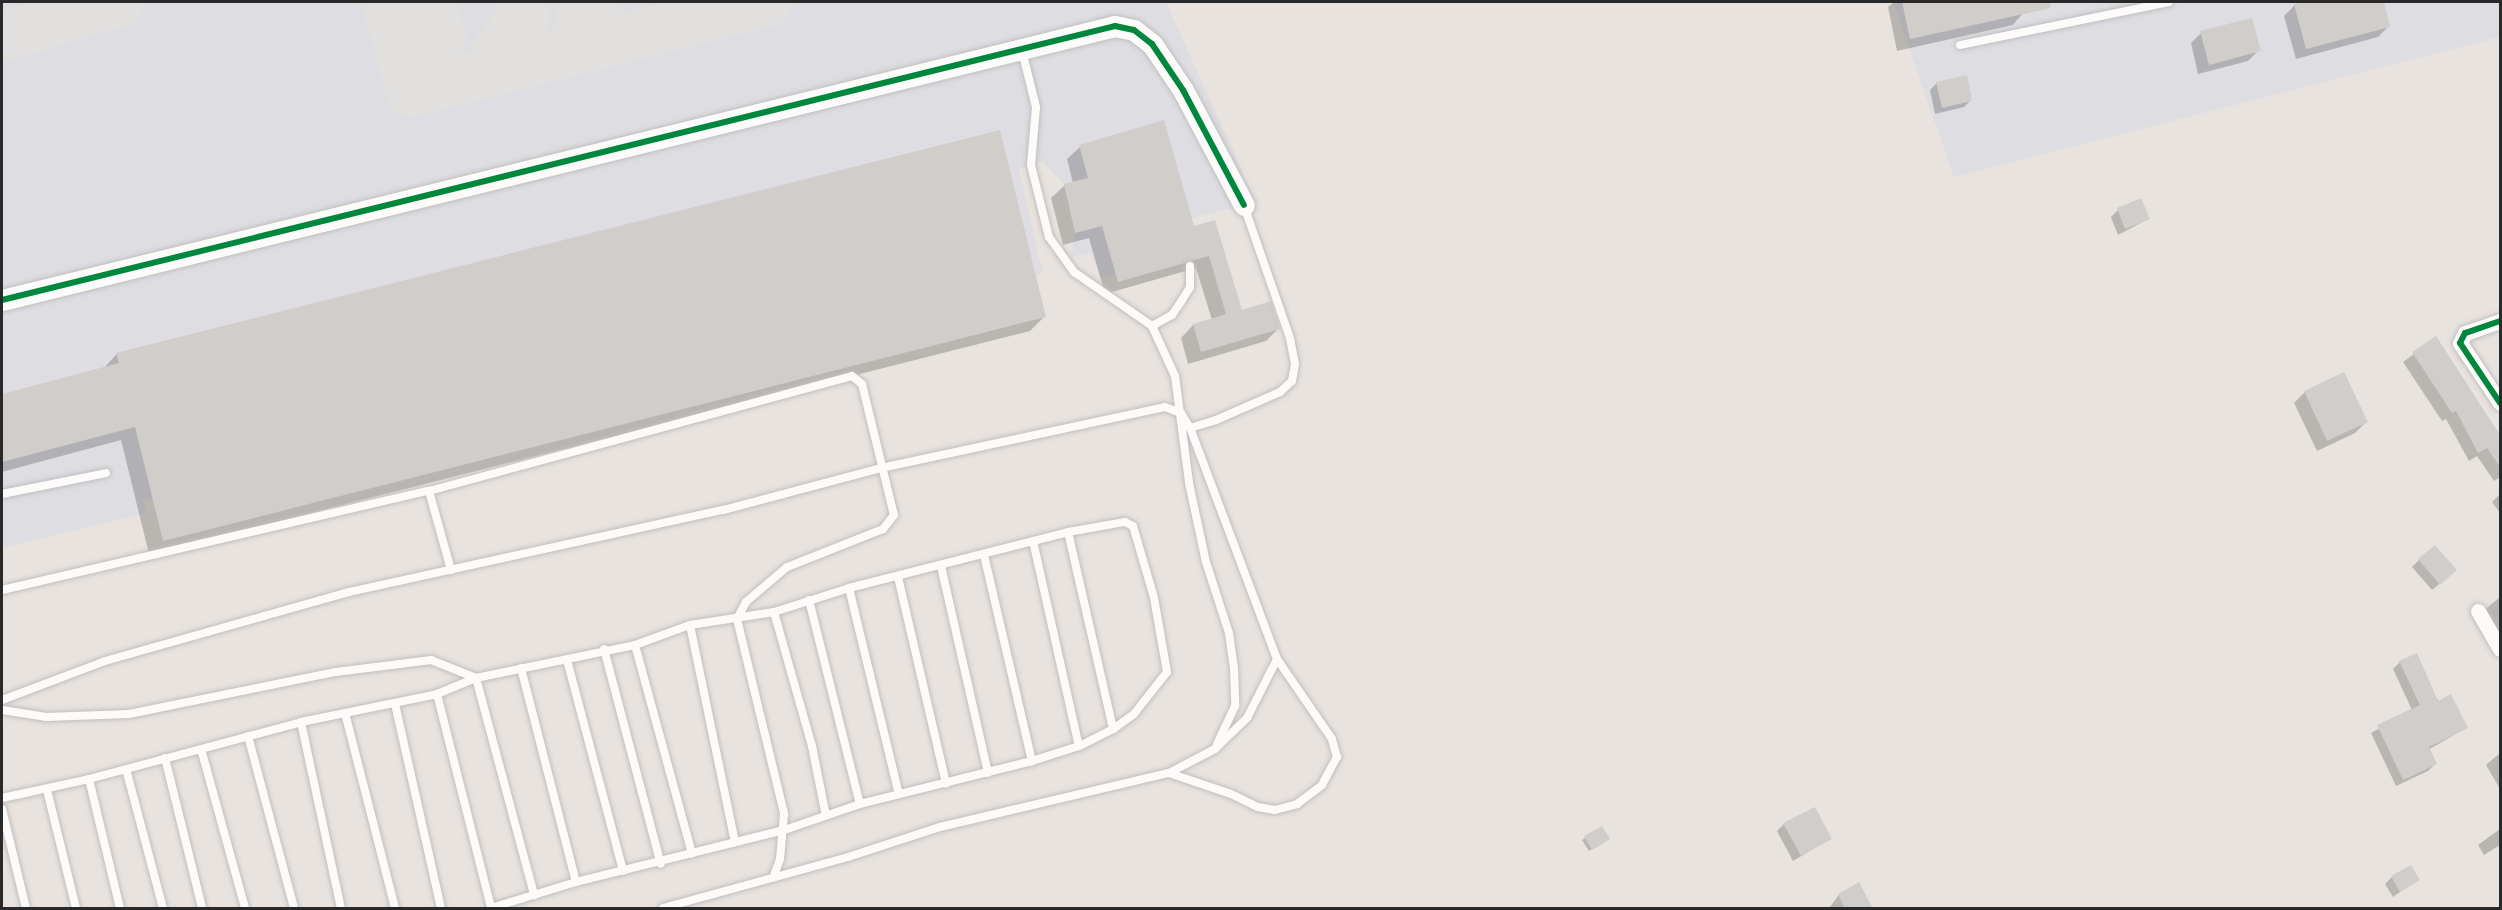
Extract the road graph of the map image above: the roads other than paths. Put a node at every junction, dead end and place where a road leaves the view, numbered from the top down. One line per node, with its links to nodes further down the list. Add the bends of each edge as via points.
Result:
1 (2169, 2): 2 (lane)
2 (2120, 5): 3 (lane)
3 (1960, 45)
4 (1022, 50): 5 (street, via 1095,29 1114,26 1134,30 1152,44 1184,90); 7 (street); 9 (lane, via 1036,107 1031,165 1049,237 1074,272)
5 (1244, 205): 12 (lane, via 1290,338 1295,364 1292,381 1280,392)
6 (1190, 266): 9 (lane, via 1190,286 1182,300 1172,315)
7 (2, 300)
8 (2500, 321): 10 (street, via 2465,333 2460,343)
9 (1152, 326): 11 (lane, via 1175,376)
10 (2500, 403)
11 (1181, 413): 12 (lane); 13 (lane, via 1166,407); 47 (lane, via 1189,483 1206,562 1229,633 1234,668 1235,706)
12 (1190, 428): 33 (lane)
13 (881, 468): 15 (lane, via 862,384 852,376); 21 (lane, via 723,510); 28 (lane, via 892,495 894,515 883,530 787,567 746,602)
14 (106, 473): 16 (lane)
15 (429, 491): 21 (lane); 24 (lane)
16 (2, 494)
17 (1068, 532): 18 (lane); 43 (lane); 43 (lane, via 1125,522 1133,526 1154,598 1167,672 1134,714)
18 (1034, 541): 19 (lane); 45 (lane)
19 (984, 555): 20 (lane); 49 (lane)
20 (941, 566): 22 (lane); 51 (lane)
21 (451, 570): 38 (lane, via 348,592 105,661)
22 (898, 577): 23 (lane); 54 (lane)
23 (849, 588): 25 (lane); 56 (lane)
24 (2, 590)
25 (809, 600): 27 (lane); 58 (lane)
26 (2478, 611): 32 (street)
27 (774, 612): 28 (lane); 60 (lane, via 809,735)
28 (737, 619): 29 (lane); 61 (lane, via 784,814)
29 (690, 625): 30 (lane); 62 (lane)
30 (635, 645): 31 (lane); 63 (lane)
31 (604, 649): 34 (lane); 64 (lane)
32 (2500, 649)
33 (1277, 658): 47 (lane, via 1247,718); 52 (lane, via 1332,740 1337,757 1322,785 1297,804 1275,810)
34 (567, 660): 35 (lane); 65 (lane)
35 (521, 668): 36 (lane); 67 (lane)
36 (476, 678): 37 (lane); 40 (lane, via 431,660 336,672 129,714 46,717); 68 (lane)
37 (437, 694): 39 (lane); 79 (lane)
38 (2, 700)
39 (395, 704): 41 (lane); 78 (lane)
40 (2, 710)
41 (345, 713): 42 (lane); 77 (lane)
42 (301, 722): 44 (lane); 76 (lane)
43 (1113, 729): 45 (lane)
44 (248, 736): 46 (lane); 75 (lane)
45 (1079, 746): 49 (lane)
46 (201, 749): 48 (lane); 74 (lane)
47 (1215, 749): 52 (lane)
48 (165, 758): 50 (lane); 73 (lane)
49 (1032, 761): 51 (lane)
50 (126, 769): 53 (lane); 72 (lane)
51 (988, 773): 54 (lane)
52 (1169, 773): 66 (lane, via 940,827)
53 (89, 779): 55 (lane); 71 (lane)
54 (946, 783): 56 (lane)
55 (47, 790): 57 (lane); 70 (lane)
56 (899, 794): 58 (lane)
57 (2, 798)
58 (860, 804): 60 (lane)
59 (2, 809): 69 (lane)
60 (826, 816): 61 (lane)
61 (784, 830): 62 (lane); 66 (lane)
62 (735, 842): 63 (lane)
63 (692, 853): 64 (lane)
64 (661, 864): 65 (lane)
65 (623, 871): 67 (lane)
66 (773, 878): 80 (lane)
67 (576, 882): 68 (lane)
68 (534, 895): 79 (lane)
69 (26, 909)
70 (76, 909)
71 (120, 909)
72 (163, 909)
73 (202, 909)
74 (245, 909)
75 (294, 909)
76 (341, 909)
77 (395, 909)
78 (441, 909)
79 (491, 909)
80 (663, 909)

